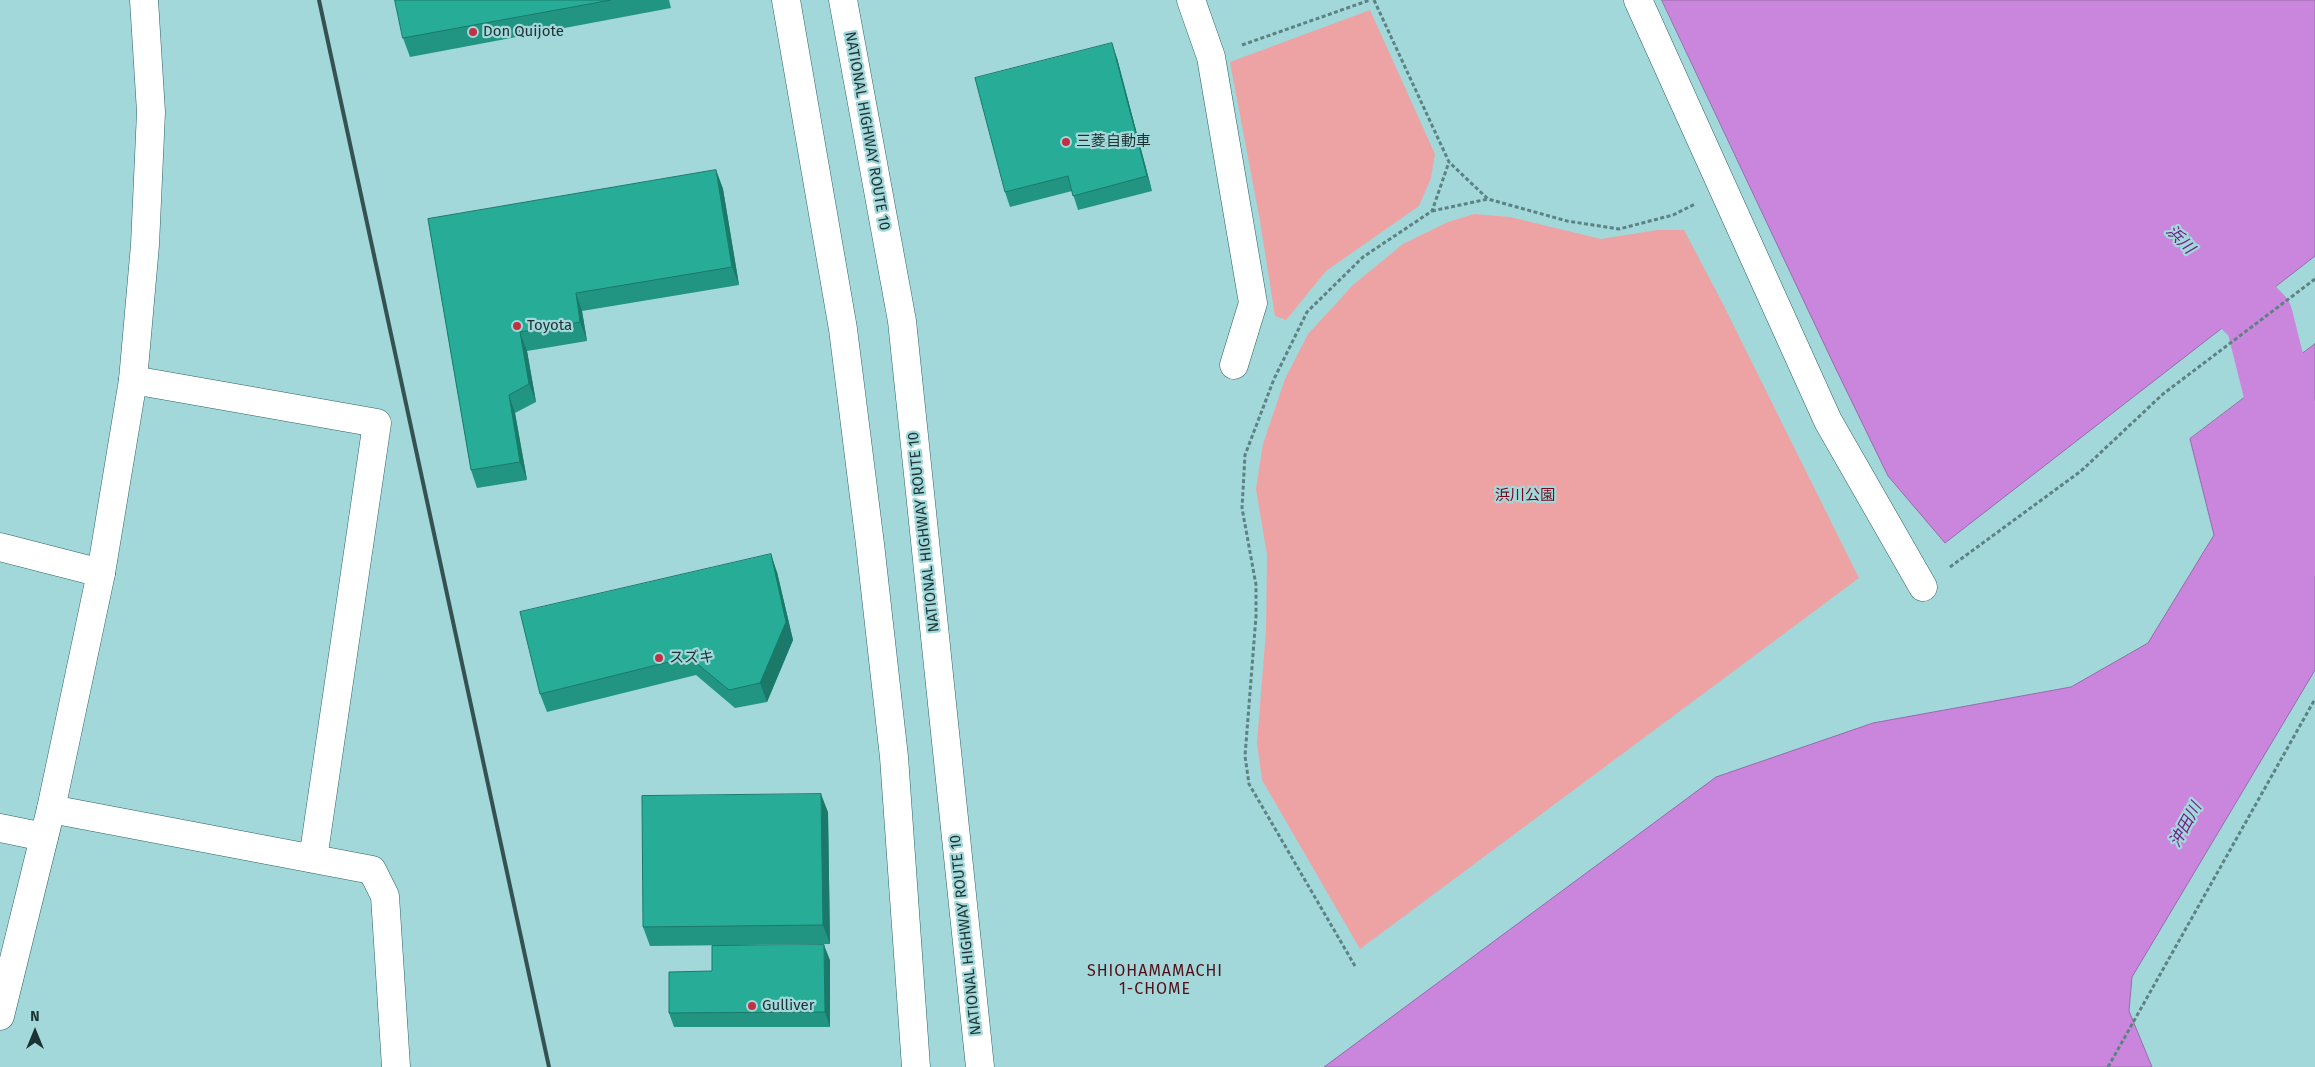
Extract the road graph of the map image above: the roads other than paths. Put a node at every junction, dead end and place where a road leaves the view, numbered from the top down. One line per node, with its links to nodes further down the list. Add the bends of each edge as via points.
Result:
1 (144, 0): 7 (main road, via 151,112)
2 (786, 0): 18 (main road, via 844,329 894,757)
3 (843, 0): 19 (main road, NATIONAL HIGHWAY ROUTE 10, via 902,320)
4 (1191, 0): 6 (main road, via 1211,56 1252,303)
5 (1638, 0): 10 (main road, via 1828,421)
6 (1234, 365)
7 (133, 380): 9 (main road); 14 (main road, via 377,423)
8 (0, 547): 9 (main road)
9 (101, 573): 11 (main road)
10 (1923, 587)
11 (51, 809): 13 (main road); 14 (main road)
12 (0, 828): 13 (main road)
13 (44, 837): 15 (main road)
14 (312, 858): 17 (main road, via 372,870 385,896)
15 (5, 977): 16 (main road)
16 (0, 1016)
17 (396, 1067)
18 (916, 1067)
19 (980, 1067)

